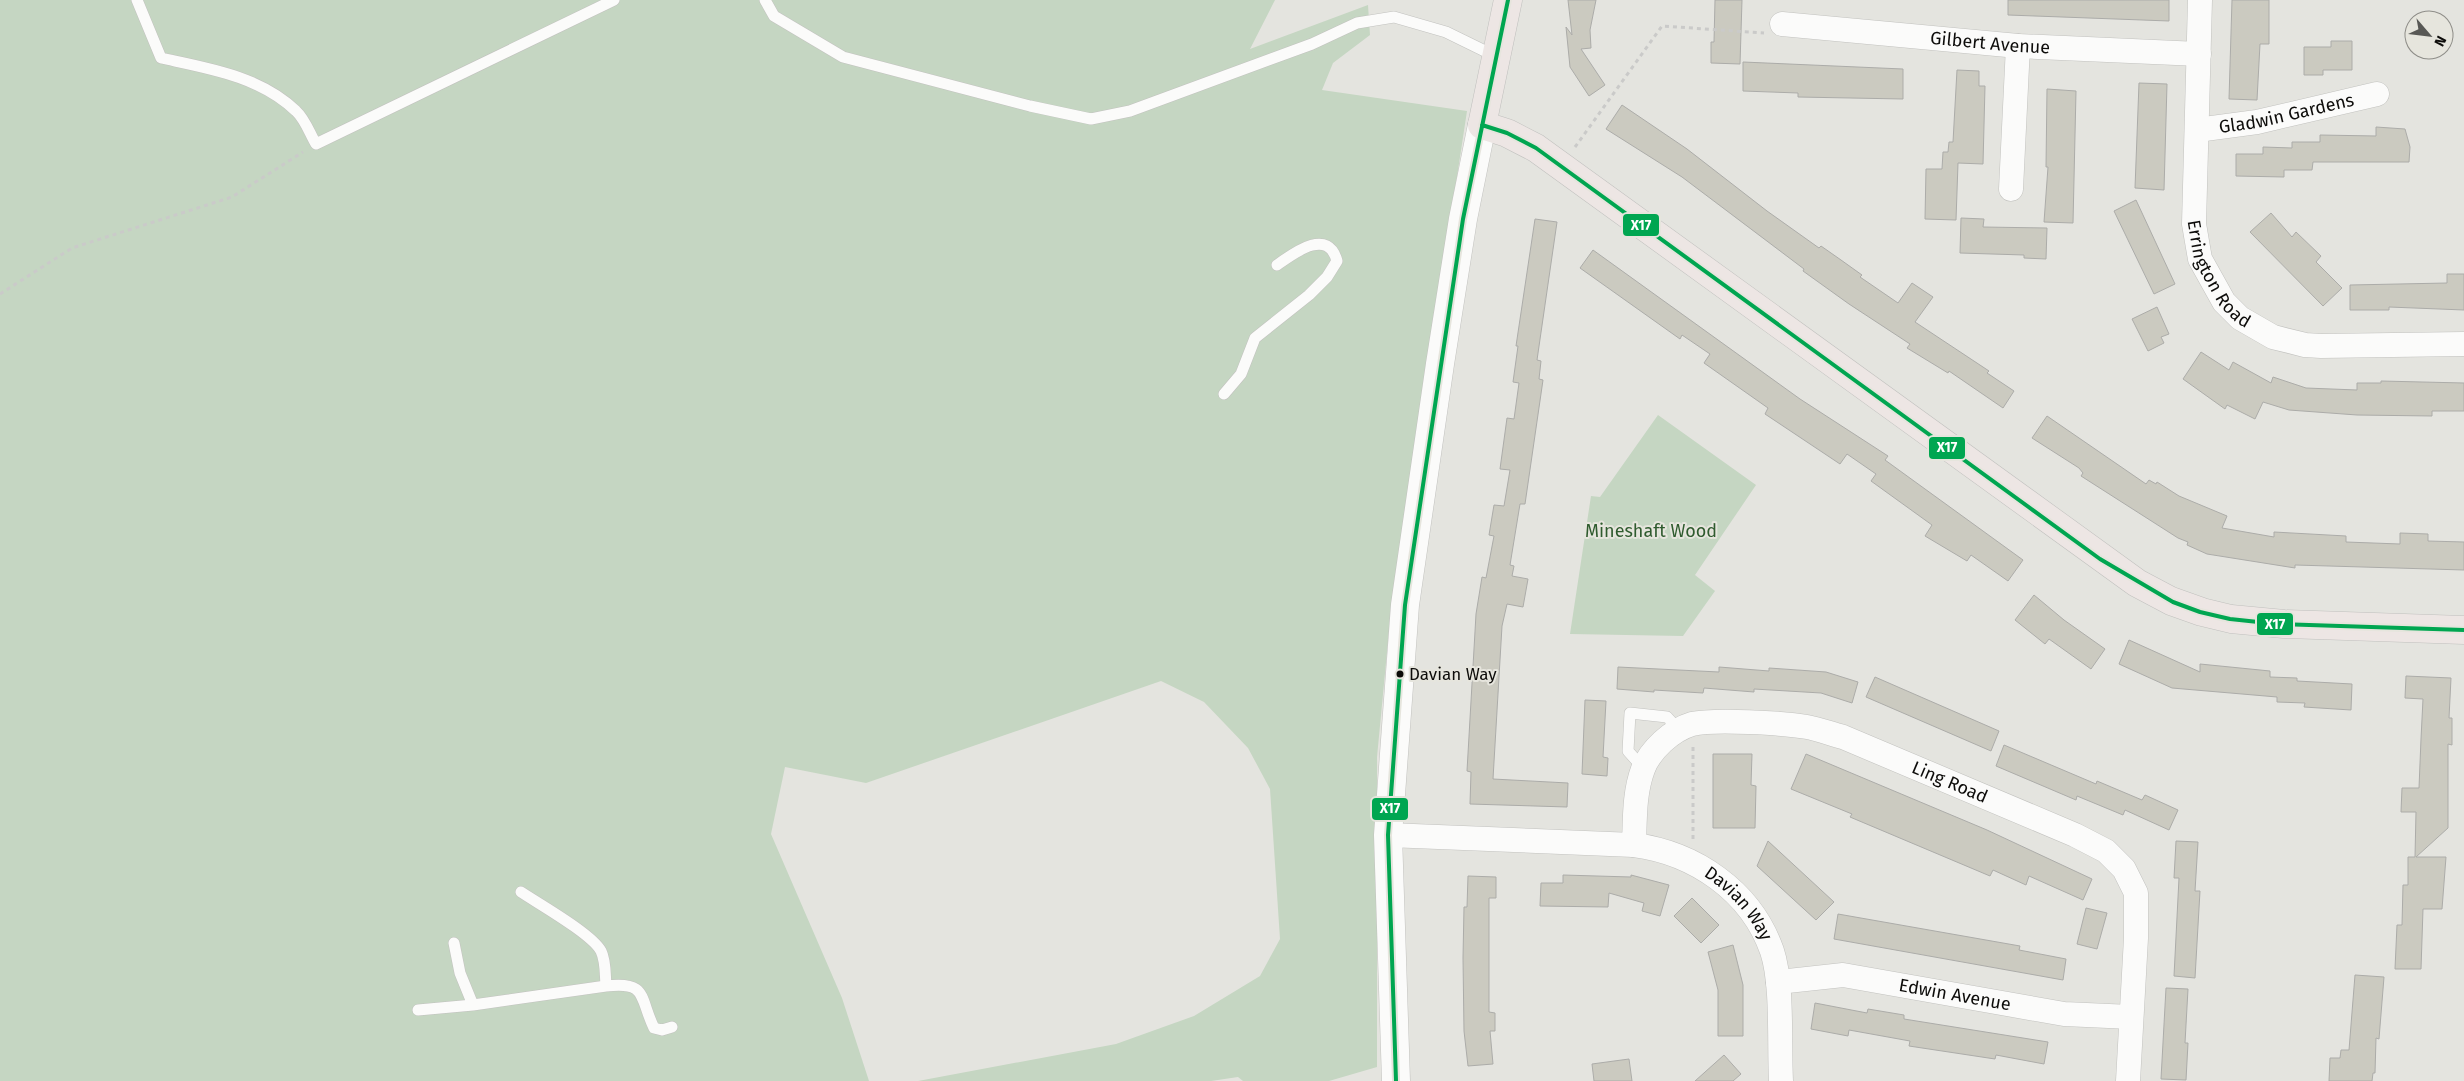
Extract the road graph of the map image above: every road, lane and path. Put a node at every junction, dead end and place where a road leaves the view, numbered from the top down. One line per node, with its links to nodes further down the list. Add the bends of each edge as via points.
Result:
1 (138, 0): 13 (lane, via 161,58 229,73 274,94 297,112)
2 (614, 0): 13 (lane)
3 (765, 0): 9 (lane, via 774,16 843,57 1091,119 1130,111 1312,44 1358,23 1394,17 1446,32)
4 (1508, 0): 9 (main road)
5 (2200, 0): 8 (street, Errington Road)
6 (1782, 24): 7 (street, Gilbert Avenue); 14 (path, via 1764,32 1662,26)
7 (2018, 46): 8 (street, Gilbert Avenue); 15 (street)
8 (2199, 54): 12 (street, Errington Road)
9 (1495, 56): 11 (main road)
10 (2377, 94): 12 (street, Gladwin Gardens, via 2258,122)
11 (1482, 125): 14 (main road, via 1529,143); 23 (street, via 1441,354 1406,605)
12 (2197, 130): 18 (street, Errington Road, via 2194,224 2200,259 2224,302 2240,318 2273,337 2305,345)
13 (316, 144): 17 (path, via 232,197 72,248)
14 (1561, 166): 20 (main road, via 2100,559 2171,601 2231,619)
15 (2011, 189)
16 (1276, 265): 19 (lane, via 1315,244 1327,245 1334,251 1337,261 1314,290 1255,338 1241,374)
17 (0, 294)
18 (2464, 344)
19 (1224, 394)
20 (2464, 630)
21 (1686, 727): 22 (street, via 1654,751); 22 (lane, via 1667,717 1630,713 1628,751); 25 (path); 32 (street, Ling Road, via 1719,722 1806,727 1843,737 2106,851 2124,869 2136,893)
22 (1644, 768): 24 (street, via 1637,793)
23 (1388, 835): 24 (street, Davian Way); 34 (street)
24 (1634, 844): 25 (street, Davian Way)
25 (1694, 862): 28 (street, Davian Way, via 1743,901 1772,952)
26 (521, 892): 29 (lane, via 596,944 605,968)
27 (454, 943): 30 (lane, via 460,973)
28 (1778, 982): 32 (street, Edwin Avenue, via 1843,975 2064,1014); 35 (street, Davian Way)
29 (606, 986): 30 (lane); 33 (lane, via 630,984 638,990 654,1028)
30 (474, 1005): 31 (lane)
31 (418, 1010)
32 (2131, 1017): 36 (street, Ling Road)
33 (672, 1028)
34 (1396, 1081)
35 (1781, 1081)
36 (2128, 1081)

